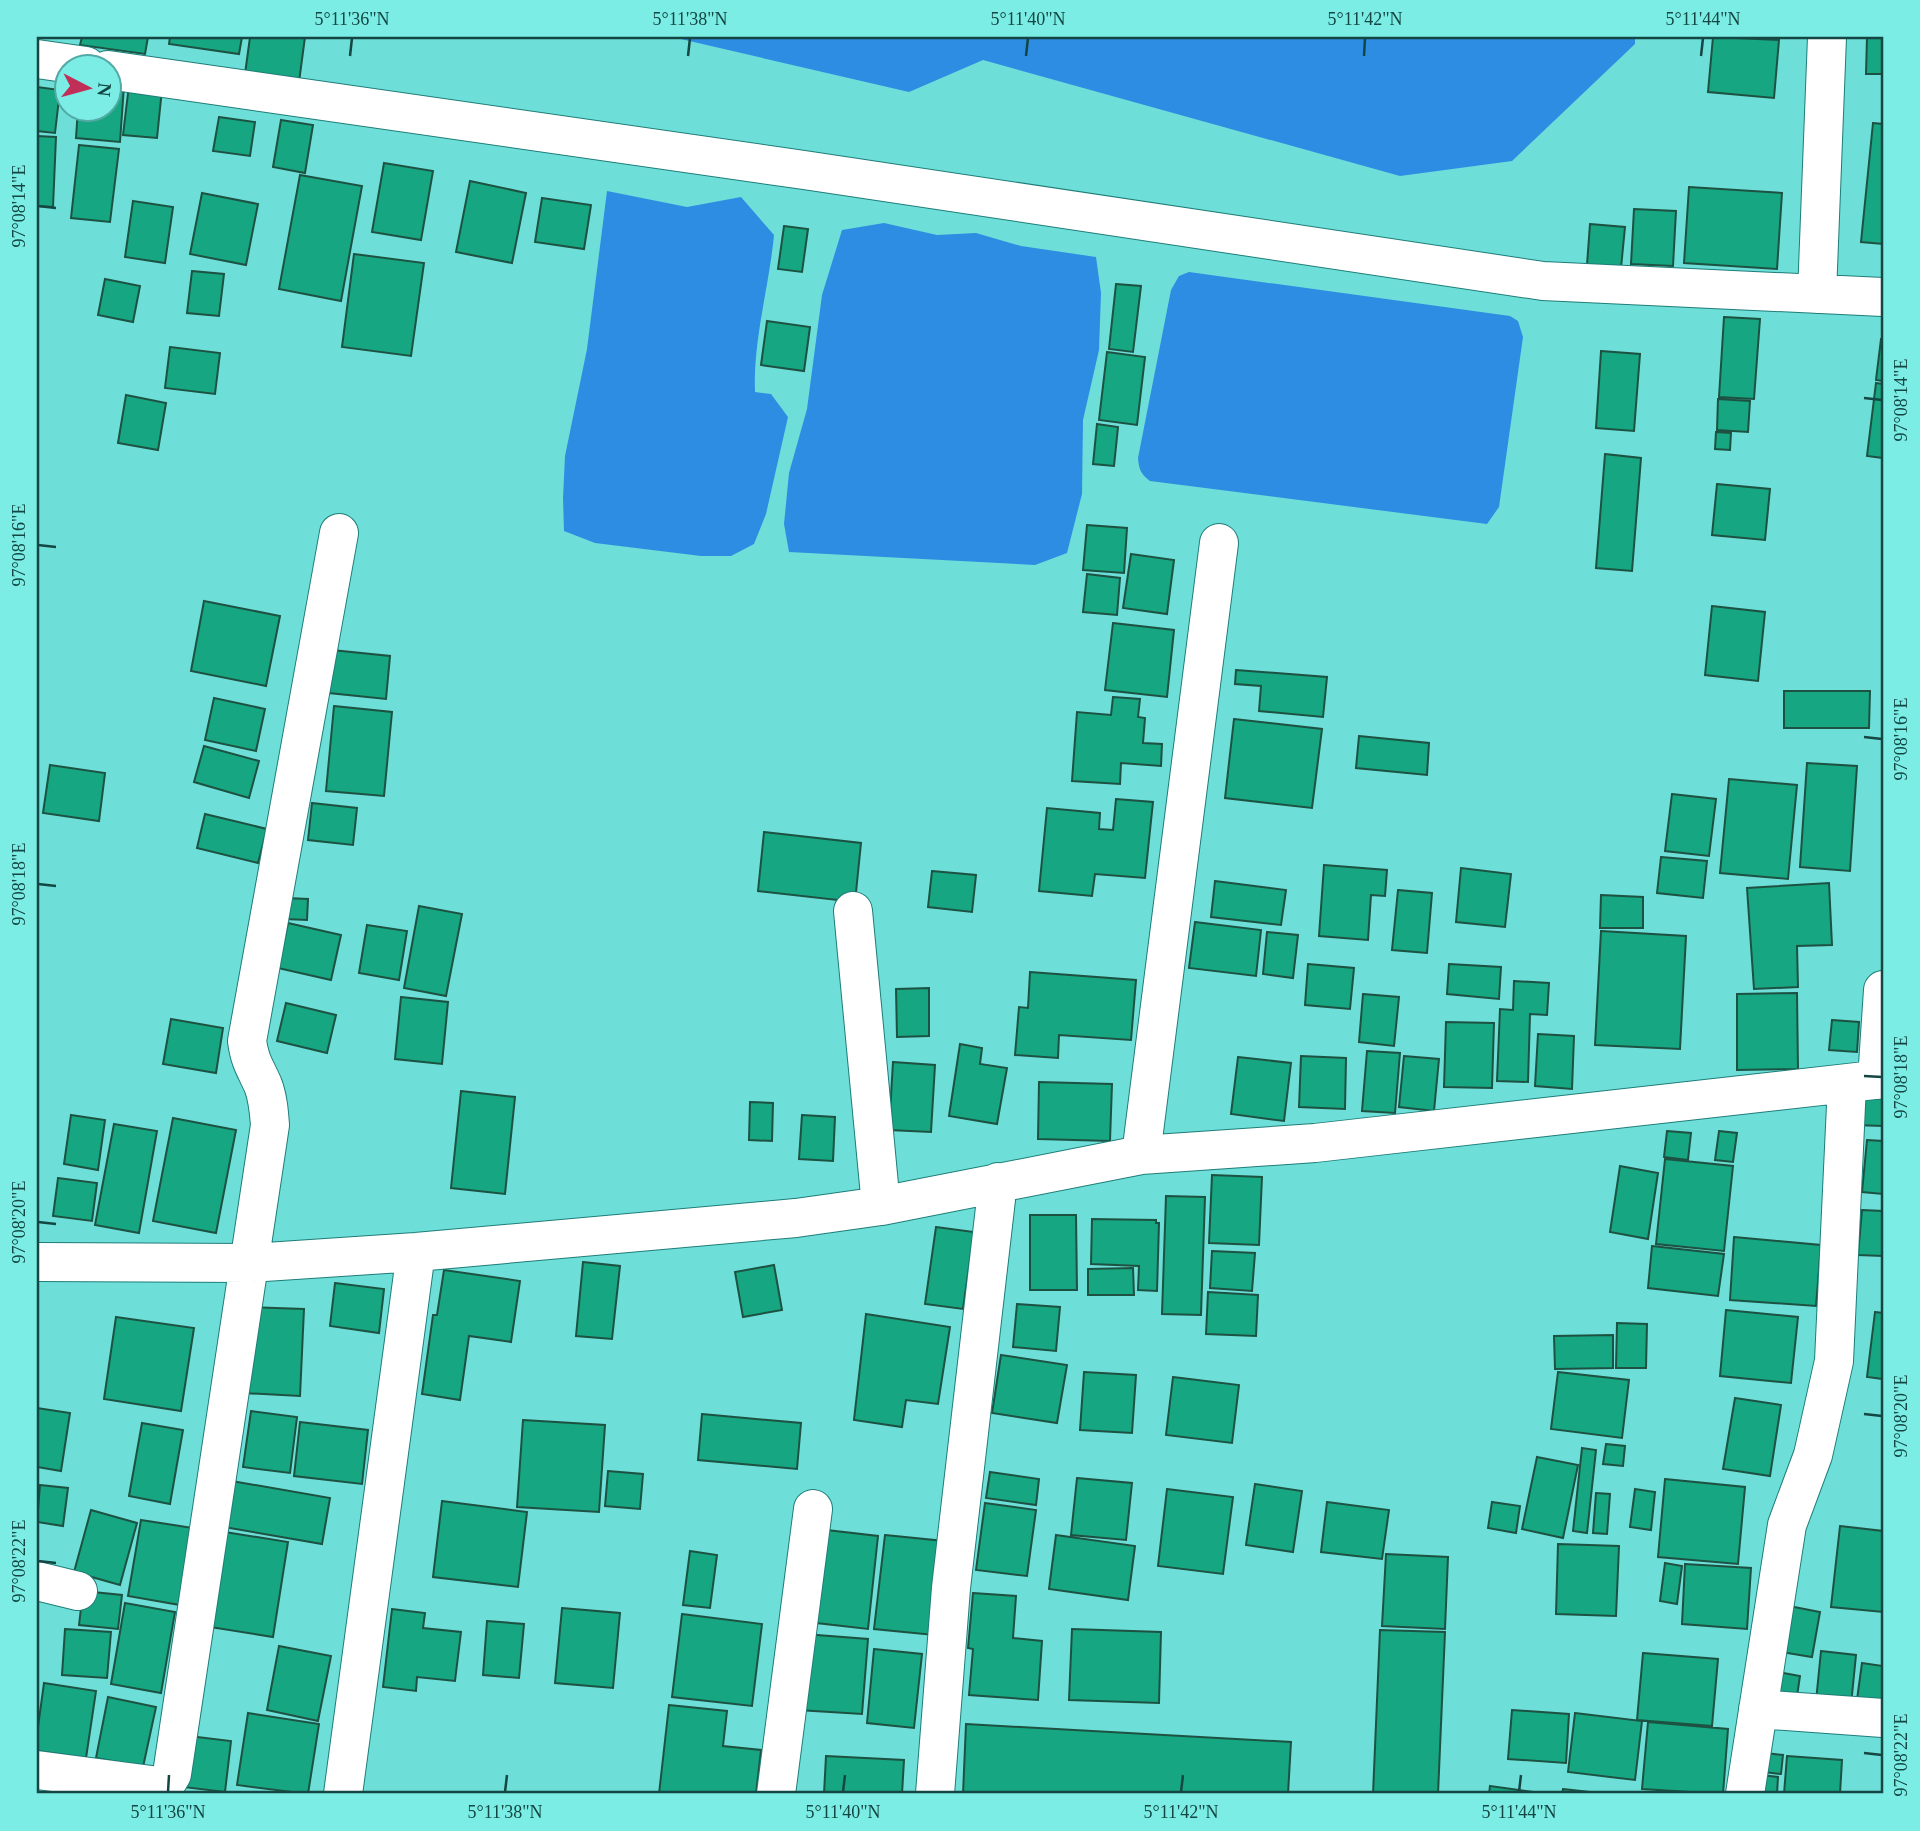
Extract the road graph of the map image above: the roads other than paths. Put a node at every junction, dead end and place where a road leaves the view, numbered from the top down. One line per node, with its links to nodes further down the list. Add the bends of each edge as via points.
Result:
1 (1827, 37): 3 (street)
2 (122, 72): 3 (street, via 1543,281)
3 (1816, 294): 4 (street)
4 (1883, 297)
5 (339, 533): 15 (street, via 247,1041 249,1059 266,1095 270,1125)
6 (1219, 543): 10 (street)
7 (853, 911): 12 (street)
8 (1883, 990): 9 (street)
9 (1869, 1081): 10 (street, via 1315,1143); 19 (street, via 1834,1361 1813,1455 1787,1525)
10 (1141, 1155): 11 (street)
11 (998, 1182): 12 (street); 24 (street, via 951,1588)
12 (881, 1206): 13 (street, via 796,1218)
13 (416, 1252): 15 (street); 22 (street)
14 (37, 1262): 15 (street)
15 (249, 1263): 21 (street, via 171,1779 159,1786)
16 (813, 1509): 23 (street)
17 (37, 1581): 18 (street)
18 (78, 1591)
19 (1758, 1709): 20 (street); 25 (street)
20 (1883, 1718)
21 (37, 1770)
22 (343, 1794)
23 (776, 1794)
24 (935, 1794)
25 (1745, 1794)

